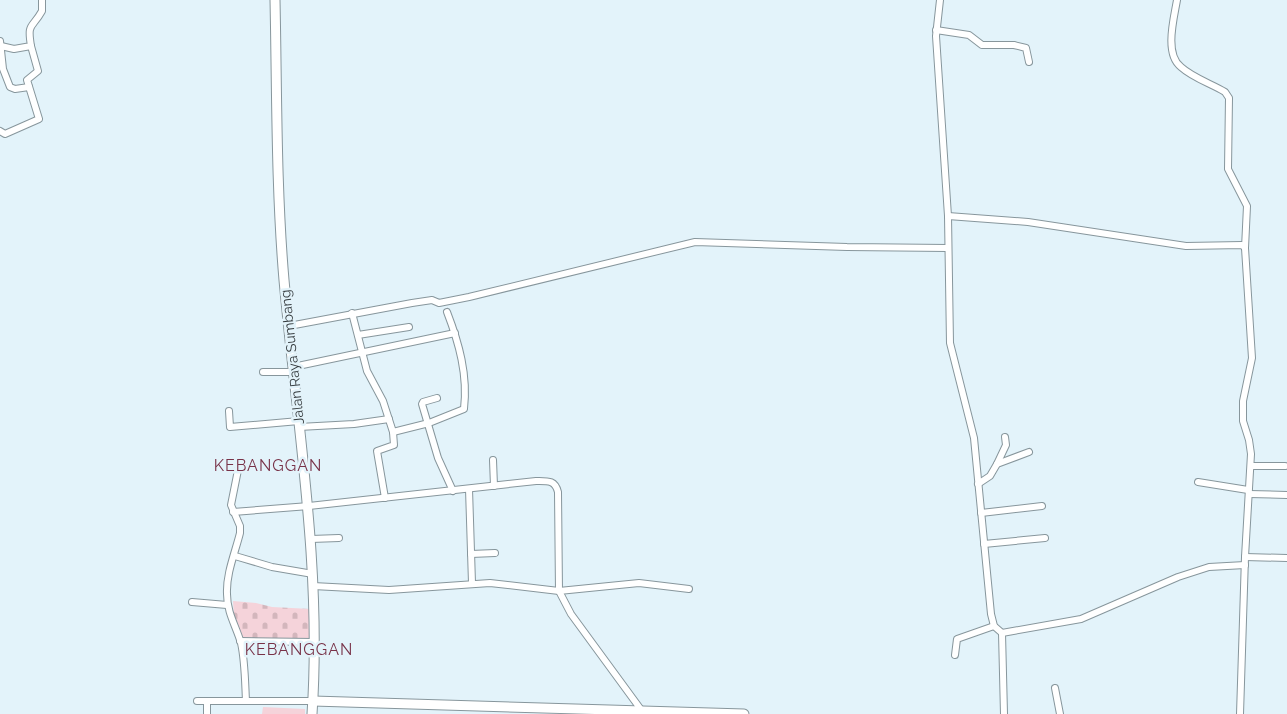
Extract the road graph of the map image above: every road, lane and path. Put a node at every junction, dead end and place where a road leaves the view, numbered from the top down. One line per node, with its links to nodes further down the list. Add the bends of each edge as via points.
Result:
1 (42, 0): 8 (street, via 42,11 30,25)
2 (275, 0): 17 (street, Jalan Raya Sumbang, via 281,222)
3 (940, 0): 5 (street)
4 (1177, 0): 14 (street, via 1172,47 1175,60 1182,68 1225,92 1229,98 1228,169 1247,206)
5 (936, 30): 9 (street, via 969,35 982,45 1026,48); 12 (street)
6 (0, 41): 7 (street)
7 (1, 46): 8 (street, via 14,49); 10 (street, via 2,68 10,87 15,90)
8 (31, 46): 10 (street, via 38,71 28,79)
9 (1028, 62)
10 (29, 87): 11 (street, via 39,120 6,134)
11 (0, 130)
12 (948, 216): 13 (street); 14 (street, via 1028,222 1186,246)
13 (948, 248): 16 (street, via 701,241 439,303 432,300); 38 (street, via 950,343 974,438)
14 (1245, 248): 34 (street, via 1252,358 1243,421 1251,447)
15 (447, 312): 19 (street)
16 (352, 313): 17 (street); 20 (street)
17 (289, 326): 22 (street, Jalan Raya Sumbang)
18 (409, 326): 20 (street)
19 (455, 333): 21 (street); 27 (street, via 463,364 464,409)
20 (358, 335): 21 (street)
21 (362, 351): 22 (street); 26 (street, via 367,371)
22 (293, 369): 23 (street); 28 (street, Jalan Raya Sumbang)
23 (263, 372)
24 (437, 398): 27 (street, via 422,403)
25 (229, 411): 28 (street, via 230,427)
26 (389, 419): 28 (street, via 354,424); 29 (street)
27 (428, 423): 29 (street); 41 (street, via 438,458)
28 (299, 424): 45 (street, Jalan Raya Sumbang)
29 (393, 432): 44 (street, via 394,444 378,450)
30 (1004, 437): 33 (street, via 1006,445)
31 (1029, 452): 33 (street)
32 (494, 460): 39 (street)
33 (997, 464): 38 (street, via 990,476)
34 (1250, 466): 35 (street); 42 (street)
35 (1285, 466)
36 (238, 470): 47 (street, via 231,504)
37 (1198, 482): 42 (street)
38 (978, 484): 48 (street)
39 (494, 486): 40 (street); 62 (street, via 548,481 556,484)
40 (469, 489): 41 (street); 54 (street)
41 (453, 491): 44 (street)
42 (1248, 492): 43 (street); 57 (street)
43 (1287, 496)
44 (384, 498): 45 (street)
45 (309, 506): 47 (street); 51 (street, Jalan Raya Sumbang)
46 (1042, 506): 48 (street)
47 (233, 512): 55 (street, via 240,526)
48 (981, 514): 52 (street)
49 (339, 538): 51 (street)
50 (1045, 538): 52 (street)
51 (311, 539): 58 (street, Jalan Raya Sumbang)
52 (984, 544): 65 (street)
53 (494, 553): 54 (street)
54 (471, 554): 59 (street)
55 (235, 556): 58 (street); 64 (street, via 228,577)
56 (1287, 558): 57 (street)
57 (1245, 561): 66 (street, via 1209,567 1178,577 1081,619); 82 (street)
58 (312, 574): 60 (street, Jalan Raya Sumbang)
59 (472, 583): 60 (street, via 389,590); 62 (street)
60 (313, 586): 68 (street, Jalan Raya Sumbang)
61 (689, 589): 62 (street, via 639,584)
62 (559, 591): 75 (street, via 571,614)
63 (192, 602): 64 (street)
64 (227, 605): 67 (street)
65 (994, 626): 66 (street); 69 (street, via 957,639)
66 (1002, 633): 80 (street)
67 (240, 642): 68 (street); 73 (street)
68 (314, 642): 74 (street, Jalan Raya Sumbang)
69 (955, 655)
70 (1055, 688): 81 (street)
71 (197, 701): 72 (street)
72 (207, 701): 73 (street); 76 (street)
73 (246, 701): 74 (street)
74 (313, 701): 75 (street); 77 (street, Jalan Raya Sumbang)
75 (642, 711): 78 (street)
76 (206, 714)
77 (312, 714)
78 (726, 714): 79 (street)
79 (742, 714)
80 (1004, 714)
81 (1060, 714)
82 (1240, 714)

